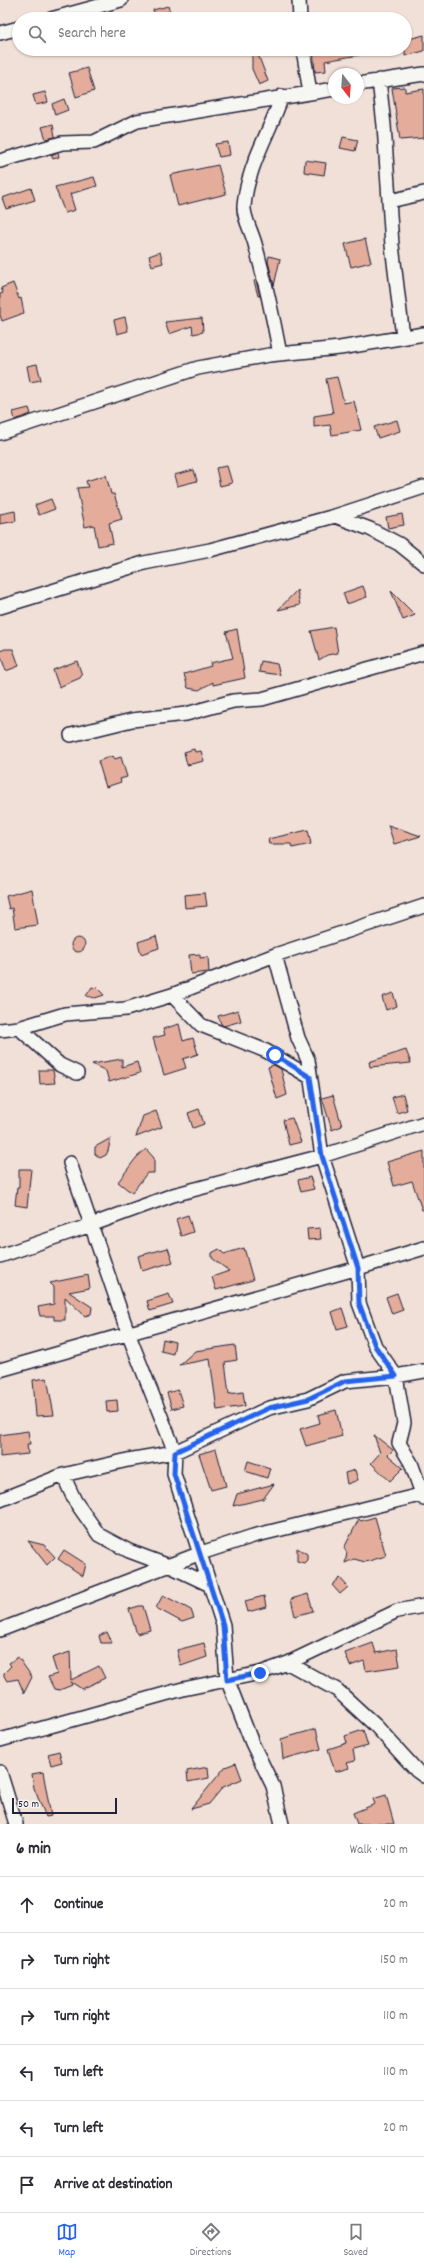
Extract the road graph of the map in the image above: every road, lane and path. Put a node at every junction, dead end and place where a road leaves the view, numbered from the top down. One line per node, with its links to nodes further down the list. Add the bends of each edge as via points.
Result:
1 (121, 0): 3 (street)
2 (299, 0): 4 (street)
3 (77, 12)
4 (300, 12)
5 (12, 30): 6 (street)
6 (0, 33)
7 (304, 56): 12 (street)
8 (424, 74): 9 (street)
9 (379, 80): 10 (street); 16 (street)
10 (364, 83)
11 (328, 90): 12 (street)
12 (310, 93): 13 (street)
13 (282, 96): 14 (street, via 137,121 94,142 62,143); 19 (street, via 256,160 246,190 244,208 266,285)
14 (0, 161)
15 (424, 192): 16 (street)
16 (390, 200): 18 (street, via 392,245)
17 (424, 334): 18 (street)
18 (403, 337): 19 (street, via 340,348)
19 (280, 354): 20 (street, via 198,368)
20 (0, 434)
21 (424, 487): 22 (street)
22 (335, 516): 23 (street, via 370,529 399,544); 24 (street, via 210,550 144,563)
23 (424, 564)
24 (0, 607)
25 (424, 653): 26 (street, via 262,698 233,701 186,714 132,720)
26 (71, 735)
27 (424, 906): 28 (street)
28 (275, 955): 29 (street); 33 (street, via 298,1038 306,1055)
29 (172, 995): 30 (street, via 126,1009 65,1014); 33 (street, via 201,1025 266,1051)
30 (19, 1028): 31 (street); 32 (street, via 60,1066)
31 (0, 1030)
32 (77, 1073)
33 (310, 1077): 35 (street)
34 (424, 1123): 35 (street)
35 (322, 1156): 37 (street, via 173,1194); 40 (street)
36 (70, 1163): 37 (street)
37 (91, 1225): 39 (street); 41 (street)
38 (424, 1248): 40 (street)
39 (0, 1256)
40 (358, 1268): 41 (street); 44 (street, via 359,1303 375,1346)
41 (128, 1333): 42 (street); 45 (street)
42 (0, 1370)
43 (424, 1371): 44 (street)
44 (396, 1376): 45 (street, via 345,1381 308,1399 269,1408); 47 (street, via 404,1423 398,1443 411,1464)
45 (175, 1452): 46 (street); 49 (street, via 174,1474)
46 (63, 1475): 48 (street); 50 (street, via 75,1501 99,1535 129,1551)
47 (423, 1496): 49 (street, via 254,1536)
48 (0, 1500)
49 (200, 1554): 50 (street); 51 (street)
50 (168, 1566): 51 (street); 53 (street)
51 (210, 1585): 55 (street, via 223,1625)
52 (424, 1606): 54 (street, via 397,1611)
53 (0, 1630)
54 (288, 1663): 55 (street, via 260,1673); 58 (street, via 338,1690)
55 (227, 1680): 56 (street, via 183,1688); 60 (street, via 252,1744 273,1786)
56 (0, 1740)
57 (0, 1772): 59 (street)
58 (424, 1776)
59 (16, 1824)
60 (282, 1824)

